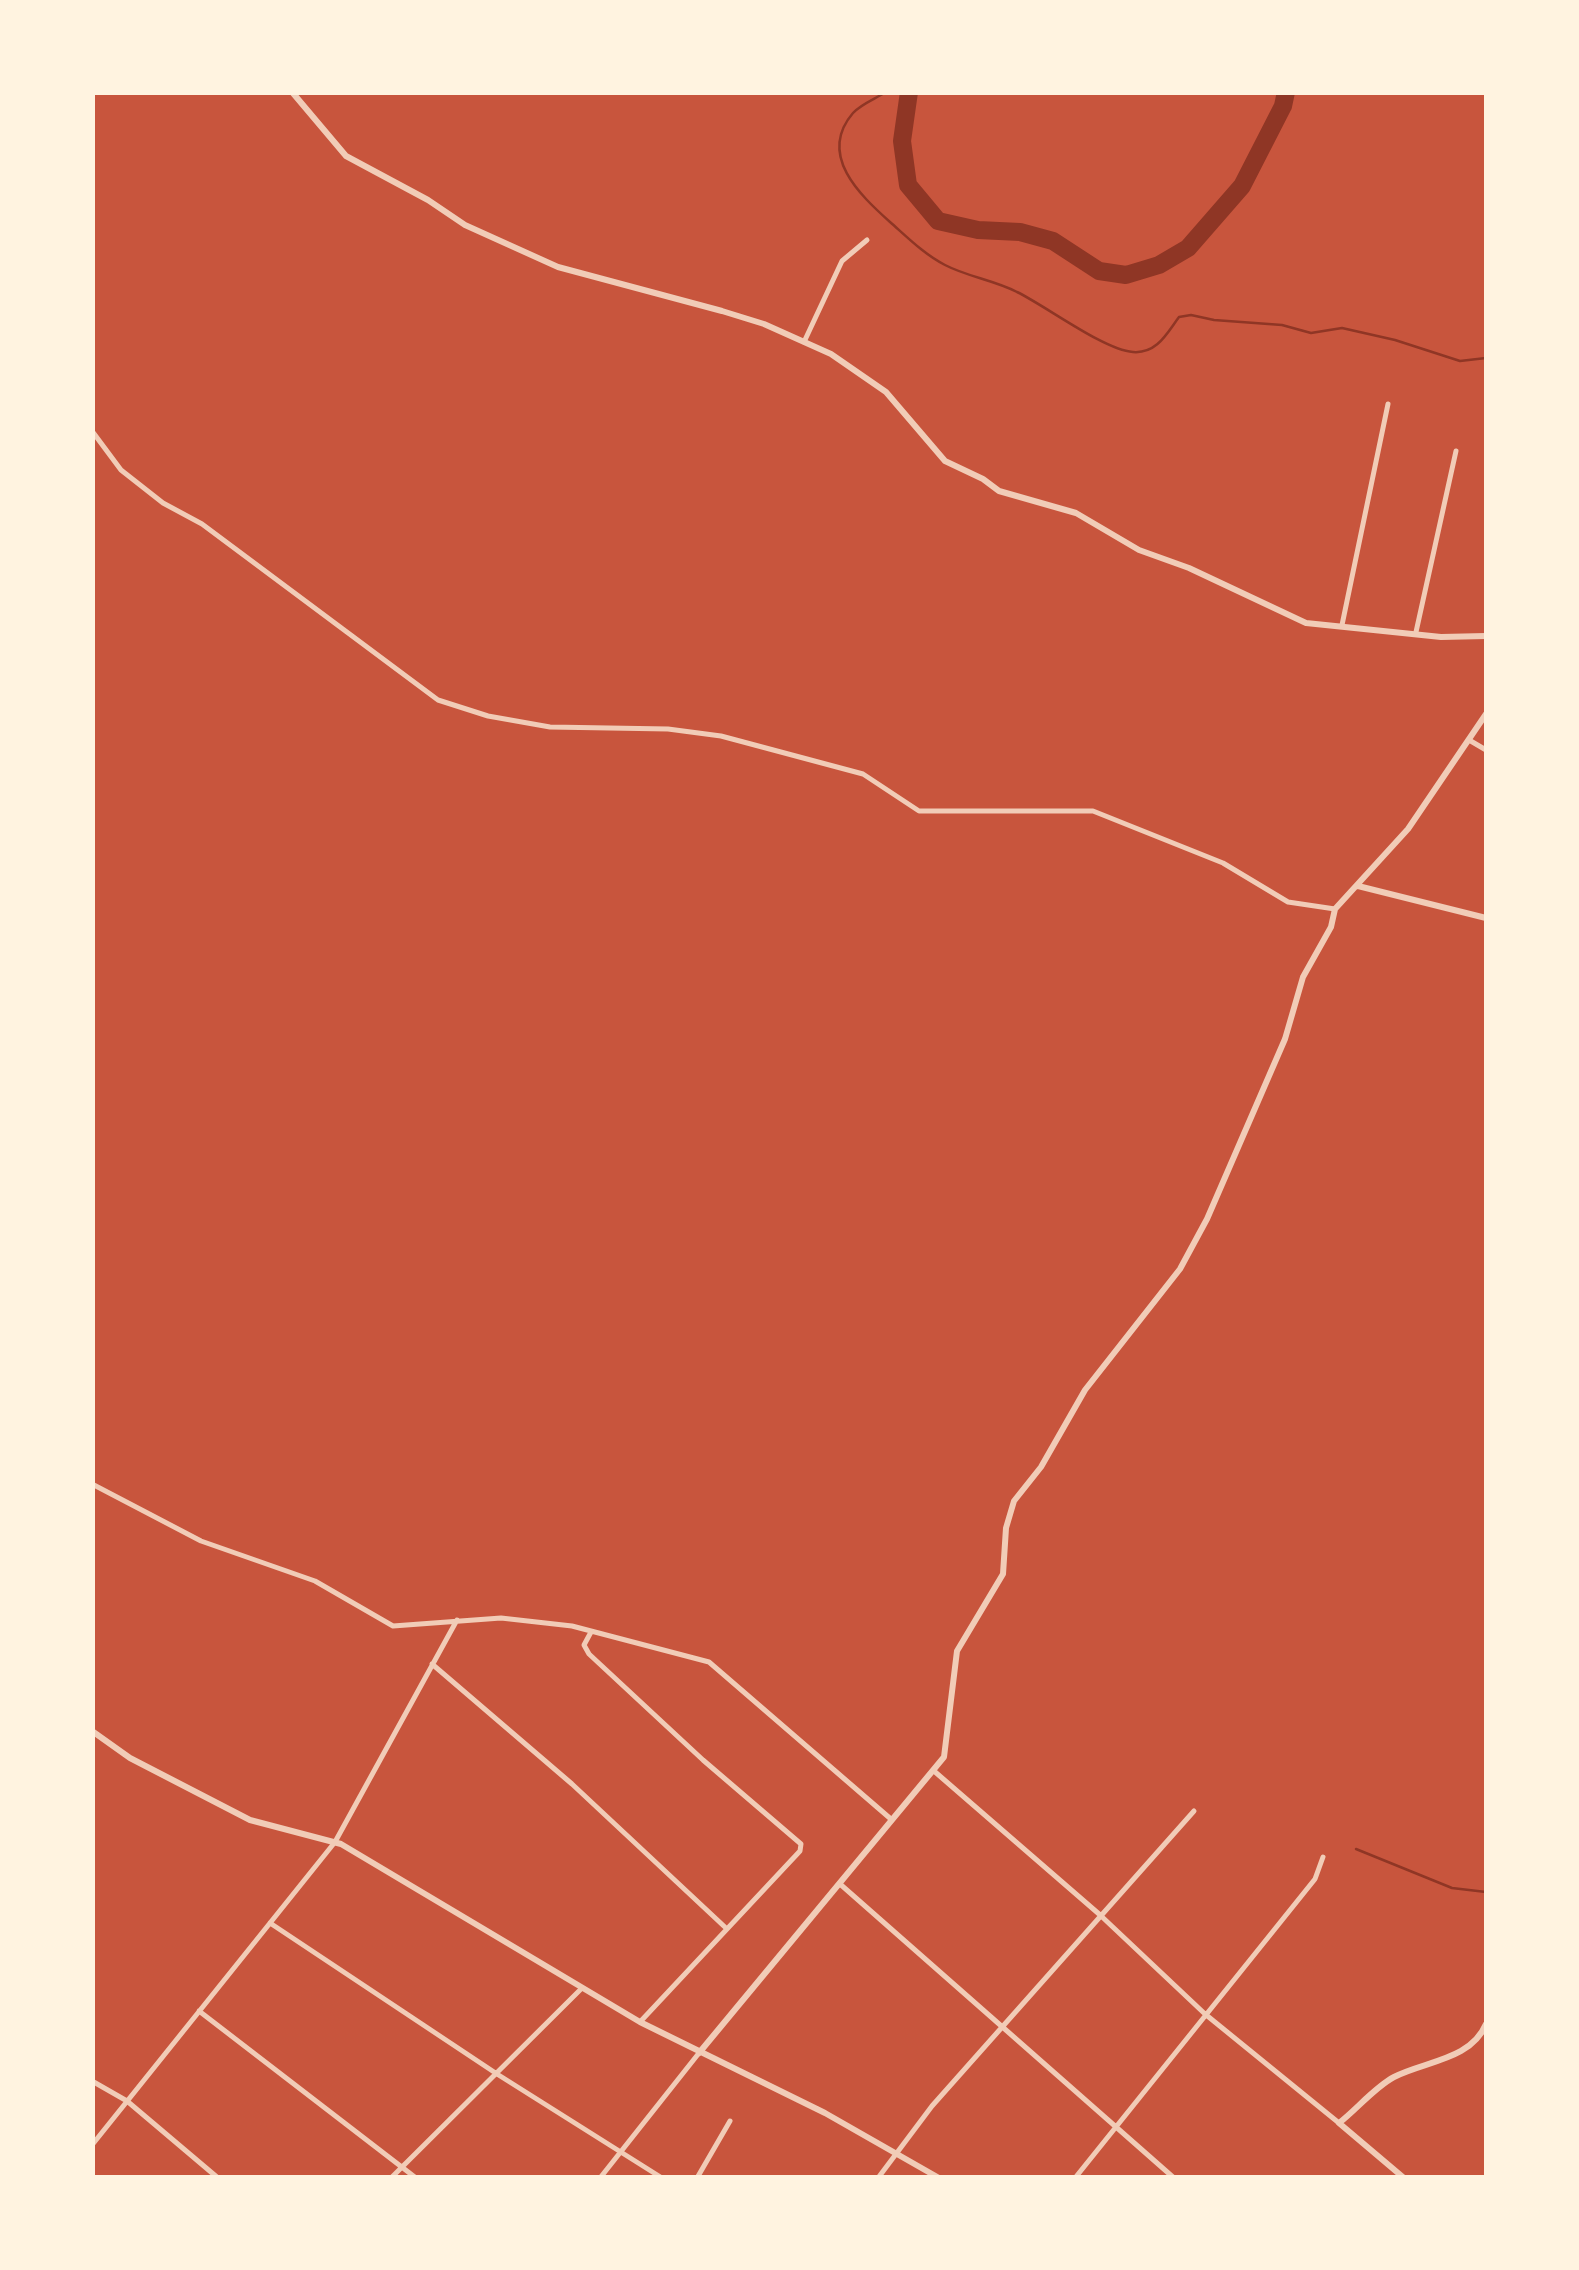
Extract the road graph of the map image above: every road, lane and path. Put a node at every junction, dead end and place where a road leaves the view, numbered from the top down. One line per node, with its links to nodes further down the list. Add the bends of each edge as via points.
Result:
1 (292, 92): 3 (street, via 346,156 465,225 568,271 722,310)
2 (868, 240): 3 (street, via 842,262)
3 (804, 344): 7 (street, via 869,379 945,461 998,490 1076,513 1139,550 1306,623)
4 (1388, 404): 7 (street)
5 (92, 431): 14 (street, via 121,470 162,504 202,524 438,700 550,727 721,736 863,774 920,811 1093,812 1222,862 1288,902)
6 (1456, 451): 8 (street)
7 (1342, 625): 8 (street)
8 (1416, 632): 9 (street)
9 (1486, 636)
10 (1486, 714): 11 (street)
11 (1468, 740): 12 (street); 13 (street, via 1408,829)
12 (1486, 750)
13 (1358, 886): 14 (street); 15 (street)
14 (1335, 909): 21 (street, via 1180,1269 1084,1390 1014,1501 1002,1574 957,1652 944,1756)
15 (1486, 918)
16 (92, 1484): 17 (street, via 201,1541 315,1580 393,1626)
17 (456, 1620): 18 (street, via 501,1618); 19 (street)
18 (591, 1631): 23 (street, via 709,1662); 29 (street, via 584,1645 589,1654 801,1844)
19 (432, 1664): 24 (street); 29 (street)
20 (92, 1731): 24 (street, via 250,1820)
21 (934, 1771): 23 (street); 27 (street)
22 (1194, 1811): 27 (street)
23 (892, 1820): 26 (street)
24 (335, 1842): 28 (street); 30 (street)
25 (1323, 1857): 32 (street, via 1315,1878)
26 (840, 1884): 35 (street); 36 (street)
27 (1100, 1914): 32 (street); 35 (street)
28 (270, 1923): 31 (street); 37 (street)
29 (727, 1928): 33 (street)
30 (582, 1988): 33 (street); 37 (street)
31 (199, 2011): 39 (street); 46 (street)
32 (1204, 2014): 41 (street); 42 (street)
33 (640, 2022): 36 (street)
34 (1486, 2024): 41 (street, via 1466,2049 1393,2078)
35 (1004, 2026): 42 (street); 45 (street)
36 (699, 2053): 44 (street); 45 (street)
37 (497, 2074): 44 (street); 46 (street)
38 (92, 2080): 39 (street)
39 (127, 2102): 43 (street); 47 (street)
40 (730, 2121): 52 (street)
41 (1340, 2123): 57 (street)
42 (1114, 2128): 55 (street); 56 (street)
43 (92, 2144)
44 (622, 2151): 50 (street); 51 (street)
45 (894, 2153): 53 (street); 54 (street)
46 (402, 2167): 48 (street); 49 (street)
47 (218, 2178)
48 (391, 2178)
49 (416, 2178)
50 (600, 2178)
51 (662, 2178)
52 (696, 2178)
53 (878, 2178)
54 (939, 2178)
55 (1075, 2178)
56 (1174, 2178)
57 (1404, 2178)

